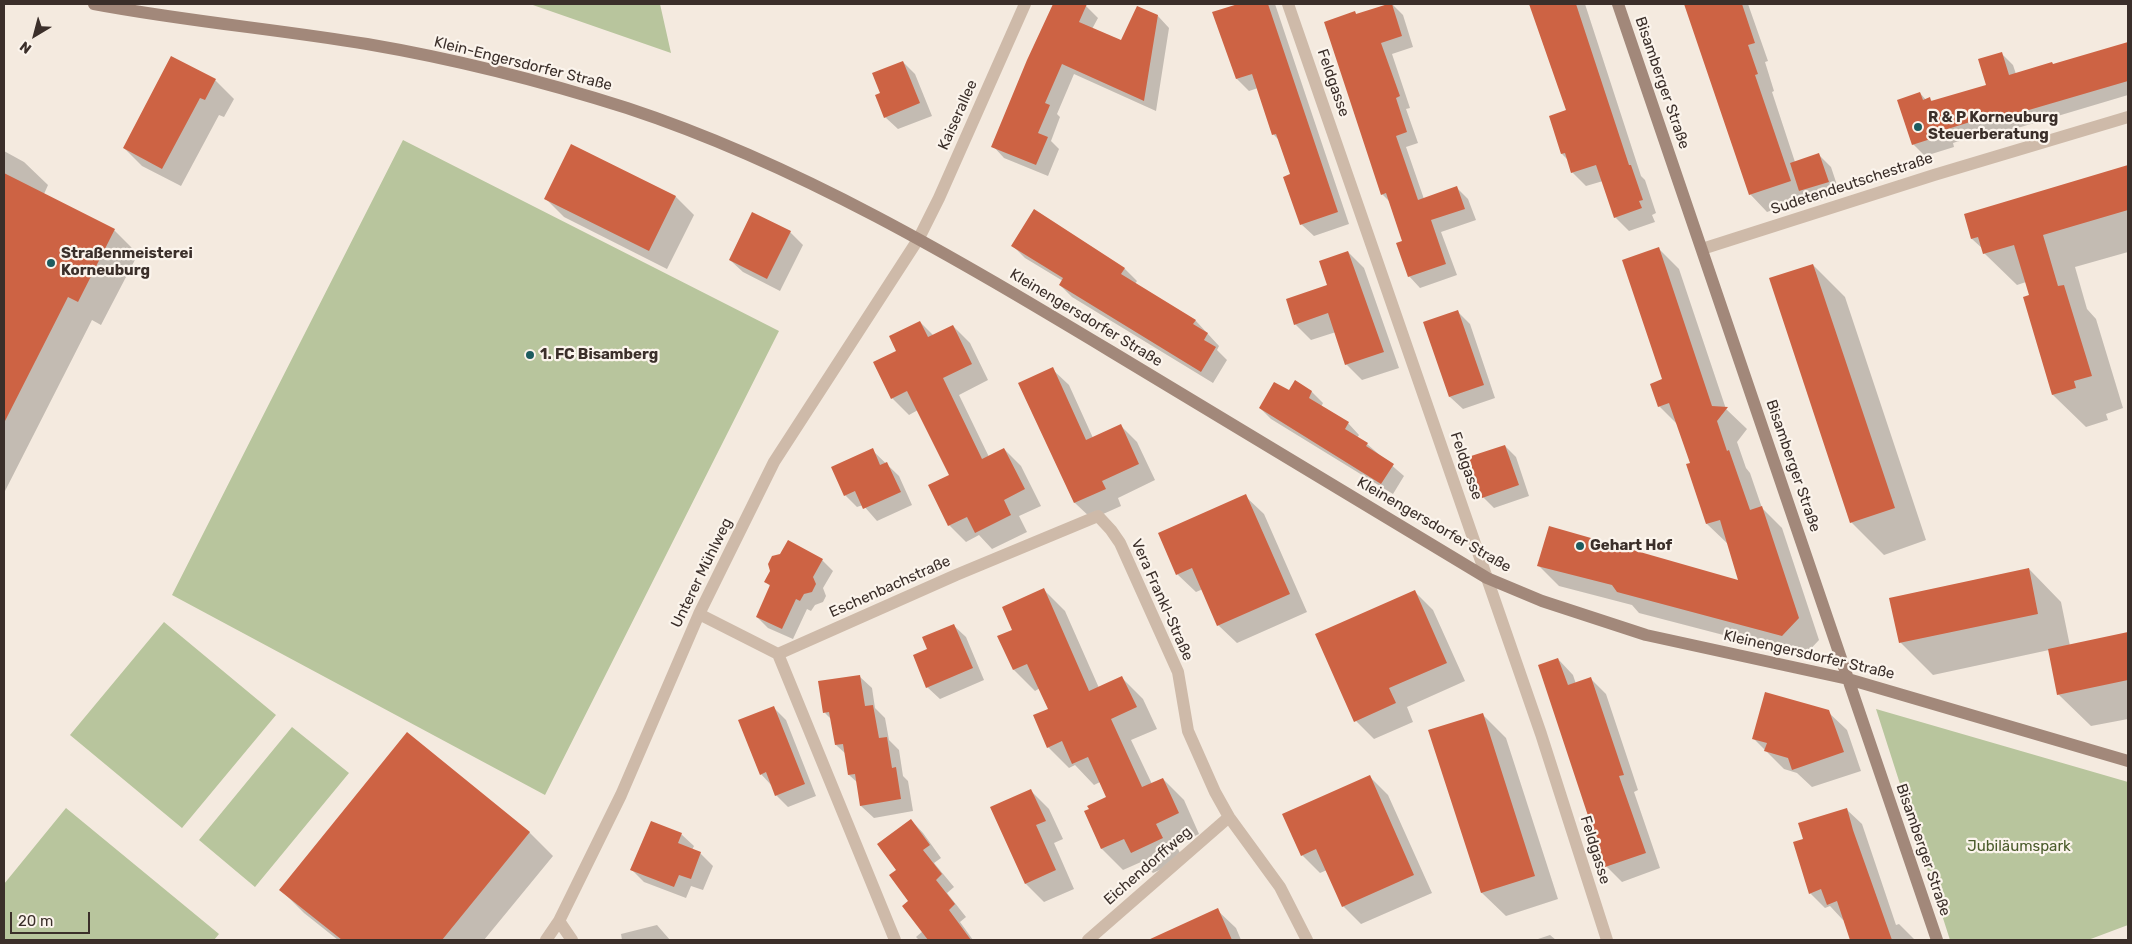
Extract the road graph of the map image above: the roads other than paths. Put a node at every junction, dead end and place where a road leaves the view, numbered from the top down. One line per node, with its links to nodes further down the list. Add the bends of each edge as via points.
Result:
1 (94, 4): 6 (main road, Klein-Engersdorfer Straße, via 363,43 544,83 698,134 839,196)
2 (1025, 4): 6 (street, Kaiserallee)
3 (1288, 4): 9 (street, Feldgasse)
4 (1618, 4): 7 (main road, Bisamberger Straße)
5 (2128, 117): 7 (street, Sudetendeutschestraße)
6 (918, 238): 9 (main road, Kleinengersdorfer Straße); 10 (street, Unterer Mühlweg, via 774,462)
7 (1702, 249): 12 (main road, Bisamberger Straße)
8 (1098, 516): 11 (street, Eschenbachstraße); 14 (street, Vera Frankl-Straße, via 1120,543 1178,672 1188,731)
9 (1487, 578): 12 (main road, Kleinengersdorfer Straße, via 1542,601 1646,635); 21 (street, Feldgasse, via 1541,734)
10 (699, 614): 11 (street); 15 (street, Unterer Mühlweg, via 621,795)
11 (778, 654): 18 (street)
12 (1848, 679): 13 (main road, Kleinengersdorfer Straße); 22 (main road, Bisamberger Straße)
13 (2128, 761)
14 (1230, 818): 19 (street, Eichendorffweg); 20 (street, Vera Frankl-Straße, via 1280,887)
15 (559, 921): 16 (street, Unterer Mühlweg); 17 (street)
16 (546, 940)
17 (572, 940)
18 (895, 940)
19 (1088, 940)
20 (1307, 940)
21 (1606, 940)
22 (1937, 940)

